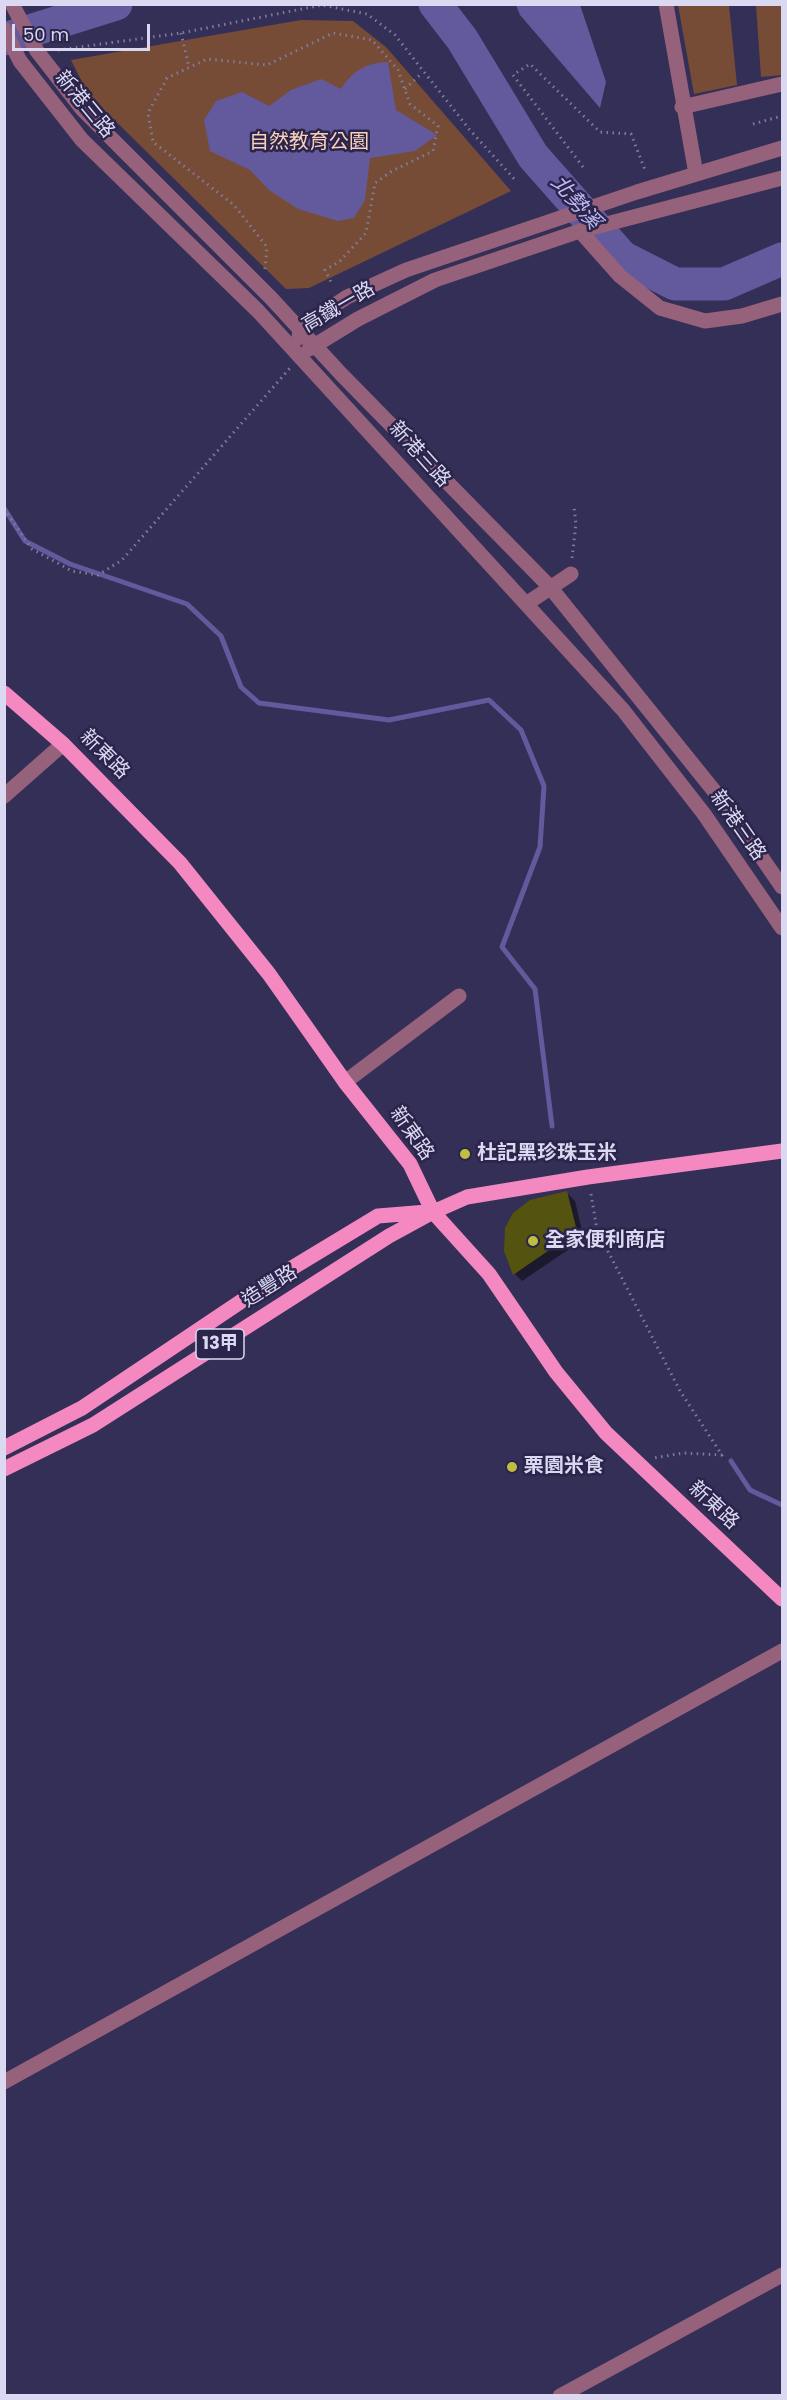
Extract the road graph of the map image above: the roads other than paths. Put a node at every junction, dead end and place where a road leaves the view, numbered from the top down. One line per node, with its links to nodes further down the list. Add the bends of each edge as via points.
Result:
1 (12, 4): 11 (street, 新港三路, via 37,51 82,109)
2 (666, 4): 5 (street)
3 (4, 29): 13 (street, 新港三路, via 20,61 82,140 258,311)
4 (783, 84): 5 (street)
5 (682, 107): 7 (street)
6 (778, 149): 7 (street, 高鐵一路); 8 (street)
7 (696, 174): 11 (street, 高鐵一路, via 405,270 347,297)
8 (781, 178): 9 (street, 高鐵一路)
9 (580, 231): 10 (street, via 620,276 660,308 705,321); 12 (street, 高鐵一路, via 435,280)
10 (783, 304)
11 (300, 328): 12 (street, 新港三路); 13 (street, 高鐵一路)
12 (316, 345): 13 (street, 高鐵一路); 15 (street, 新港三路)
13 (298, 356): 16 (street, 新港三路)
14 (570, 574): 15 (street)
15 (550, 587): 16 (street); 20 (street, 新港三路, via 720,797)
16 (526, 604): 21 (street, 新港三路, via 623,710 704,814)
17 (4, 693): 18 (main road, 新東路)
18 (63, 744): 19 (street); 23 (main road, 新東路, via 180,863 269,974)
19 (4, 796)
20 (783, 887)
21 (783, 928)
22 (459, 996): 23 (street)
23 (345, 1082): 25 (main road, 新東路, via 410,1164)
24 (783, 1151): 25 (main road, 造豐路 / 13甲, via 467,1197)
25 (433, 1212): 26 (main road, 造豐路 / 13甲, via 378,1216 282,1274 82,1408); 27 (main road, 造豐路 / 13甲, via 93,1425); 28 (main road, 新東路, via 489,1274 556,1372 606,1434)
26 (4, 1448)
27 (4, 1470)
28 (783, 1599)
29 (783, 1651): 30 (street)
30 (4, 2082)
31 (783, 2275): 32 (street)
32 (560, 2396)

